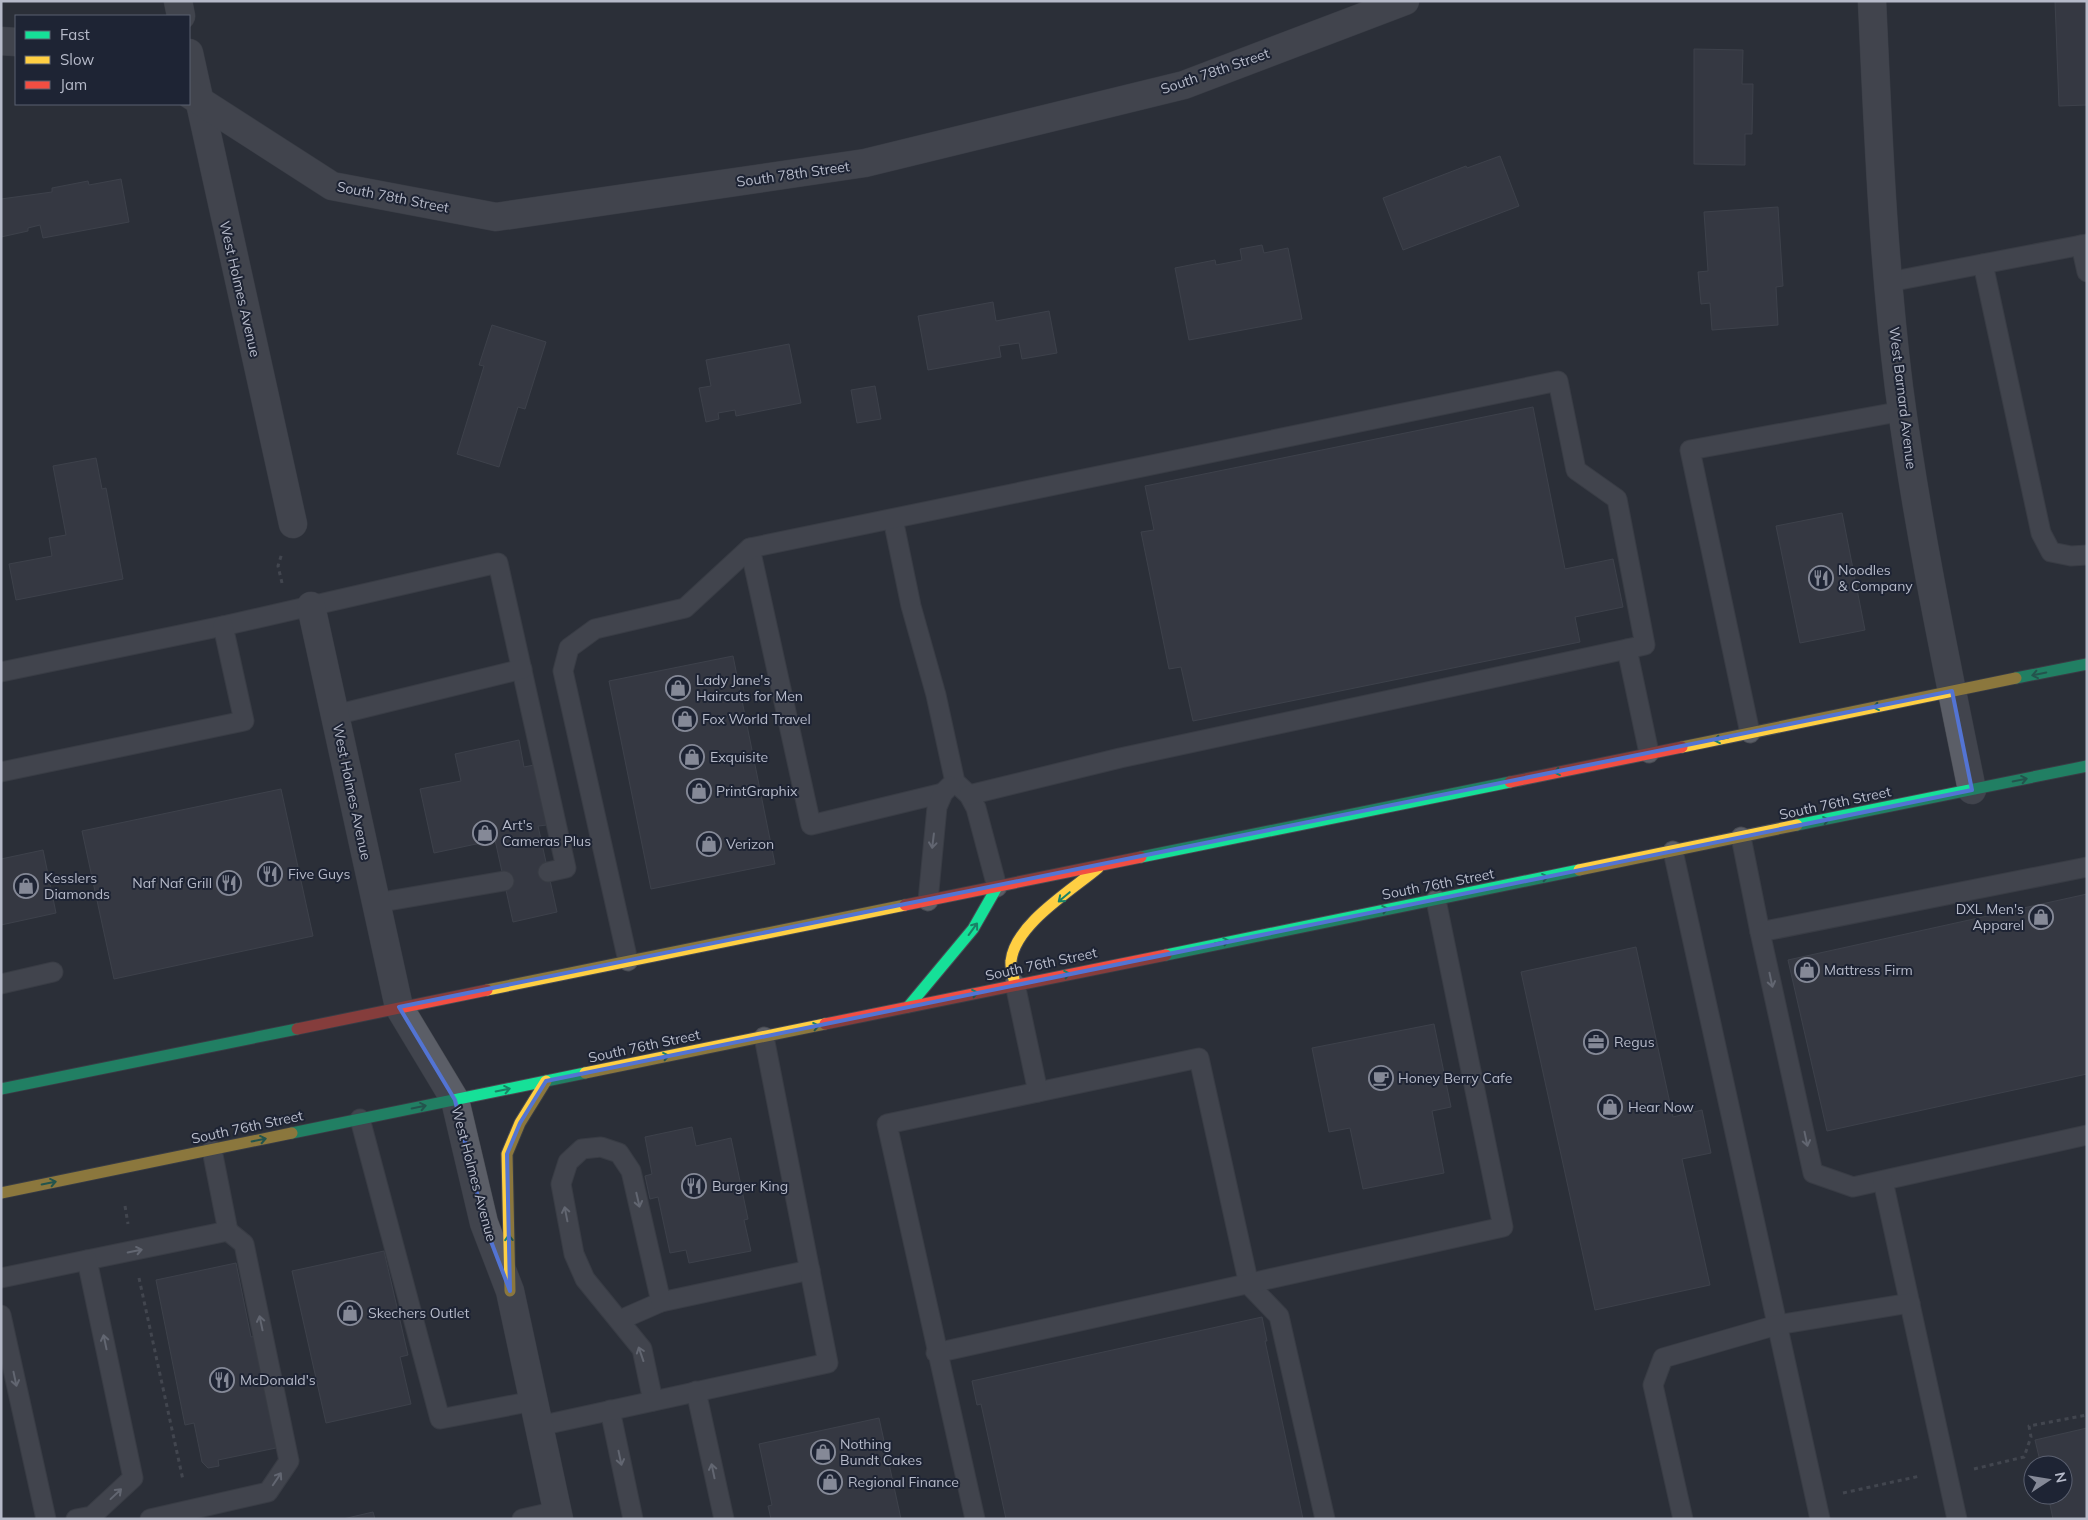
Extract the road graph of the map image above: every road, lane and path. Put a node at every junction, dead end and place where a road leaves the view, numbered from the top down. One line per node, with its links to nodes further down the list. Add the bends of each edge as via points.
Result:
1 (178, 1): 4 (street)
2 (1405, 1): 8 (street, South 78th Street, via 1184,85 865,163 496,217 332,186)
3 (1872, 1): 12 (street, West Barnard Avenue, via 1881,199)
4 (181, 15)
5 (1, 41): 6 (street)
6 (15, 42)
7 (190, 64): 8 (street, West Holmes Avenue)
8 (193, 96): 15 (street, West Holmes Avenue)
9 (2084, 245): 10 (lane); 11 (lane)
10 (1984, 264): 12 (lane); 17 (lane, via 2041,533 2051,552 2071,556)
11 (2087, 272)
12 (1889, 282): 13 (street, West Barnard Avenue)
13 (1903, 411): 24 (street, West Barnard Avenue, via 1930,590); 26 (lane, via 1690,450)
14 (893, 519): 16 (lane); 20 (lane, via 1558,381 1576,470 1617,499 1645,646); 30 (lane, via 910,606 936,695)
15 (292, 524): 18 (path, via 278,566)
16 (750, 548): 30 (lane, via 811,825); 44 (lane, via 685,608 595,629 569,648 564,671)
17 (2087, 554)
18 (300, 608): 19 (lane); 22 (lane, via 498,563); 25 (street, West Holmes Avenue)
19 (223, 626): 23 (lane); 29 (lane, via 244,721)
20 (1627, 649): 27 (lane); 32 (lane, via 1120,758)
21 (2087, 664): 24 (main road, one-way to 24)
22 (522, 669): 25 (lane); 37 (lane, via 566,868)
23 (1, 672)
24 (1952, 692): 26 (main road, one-way to 26); 31 (street, West Barnard Avenue)
25 (335, 715): 42 (street, West Holmes Avenue)
26 (1750, 733): 27 (main road, one-way to 27)
27 (1649, 753): 35 (main road, one-way to 35)
28 (2087, 766): 31 (main road, South 76th Street, one-way to 28)
29 (1, 772)
30 (949, 788): 32 (lane); 41 (lane, one-way to 41, via 937,807)
31 (1972, 790): 33 (main road, South 76th Street, one-way to 31)
32 (970, 795): 39 (lane)
33 (1741, 837): 34 (main road, South 76th Street); 43 (lane)
34 (1673, 851): 40 (main road, South 76th Street, one-way to 34); 71 (lane)
35 (1102, 866): 39 (main road); 47 (main road, one-way to 47, via 1030,925 1018,940 1011,960)
36 (2087, 867): 43 (lane)
37 (548, 872)
38 (504, 881): 42 (lane)
39 (997, 887): 41 (main road); 49 (main road, one-way to 39, via 973,929)
40 (1436, 900): 47 (main road, South 76th Street, one-way to 40); 65 (lane, via 1503,1227)
41 (928, 901): 44 (main road)
42 (376, 903): 48 (street, West Holmes Avenue)
43 (1760, 932): 58 (lane, one-way to 58, via 1813,1173 1853,1187)
44 (628, 961): 48 (main road)
45 (53, 972): 46 (lane)
46 (1, 984)
47 (1015, 984): 49 (main road, South 76th Street, one-way to 47); 53 (lane)
48 (400, 1007): 52 (main road); 54 (street, West Holmes Avenue)
49 (908, 1007): 50 (main road, South 76th Street, one-way to 49)
50 (764, 1036): 51 (main road, South 76th Street, one-way to 50); 63 (lane)
51 (546, 1081): 54 (main road, South 76th Street, one-way to 51); 66 (main road, one-way to 51, via 508,1154 520,1123)
52 (1, 1089)
53 (1038, 1092): 65 (lane, via 1199,1058); 72 (lane, via 887,1124)
54 (455, 1100): 55 (main road, South 76th Street, one-way to 54); 66 (street, West Holmes Avenue, via 484,1223)
55 (360, 1120): 57 (main road, South 76th Street, one-way to 55); 76 (lane, via 440,1419)
56 (2087, 1135): 58 (lane)
57 (212, 1150): 59 (main road, South 76th Street, one-way to 57); 60 (lane)
58 (1874, 1183): 68 (lane)
59 (1, 1193)
60 (228, 1231): 61 (lane, one-way to 60); 81 (lane, one-way to 60, via 268,1492 289,1461 244,1244)
61 (87, 1260): 64 (lane); 84 (lane, one-way to 61, via 92,1516 133,1478)
62 (137, 1269): 79 (path)
63 (810, 1270): 67 (lane); 73 (lane, via 828,1363)
64 (1, 1278)
65 (1250, 1285): 72 (lane); 91 (lane, via 1279,1316)
66 (510, 1290): 76 (street, West Holmes Avenue)
67 (661, 1302): 70 (lane); 70 (lane, one-way to 67, via 585,1279 574,1254 561,1184 568,1162 582,1149 601,1147 619,1153 631,1171)
68 (1910, 1303): 71 (lane); 78 (lane)
69 (1, 1315): 83 (lane, one-way to 83)
70 (620, 1320): 74 (lane, one-way to 70, via 642,1349)
71 (1777, 1325): 80 (lane); 92 (lane, via 1663,1358 1653,1384)
72 (936, 1353): 90 (lane)
73 (696, 1391): 74 (lane); 89 (lane, one-way to 73)
74 (652, 1401): 75 (lane)
75 (610, 1410): 76 (lane); 88 (lane, one-way to 88)
76 (536, 1414): 82 (street, West Holmes Avenue)
77 (2087, 1414): 78 (path, via 2029,1426 2031,1436 2024,1457)
78 (1947, 1472): 80 (path); 94 (lane)
79 (183, 1480)
80 (1815, 1499): 93 (lane)
81 (219, 1504): 85 (lane); 86 (lane)
82 (558, 1515): 87 (lane)
83 (46, 1519)
84 (76, 1519)
85 (150, 1519)
86 (207, 1519)
87 (522, 1519)
88 (633, 1519)
89 (724, 1519)
90 (975, 1519)
91 (1325, 1519)
92 (1683, 1519)
93 (1820, 1519)
94 (1957, 1519)

